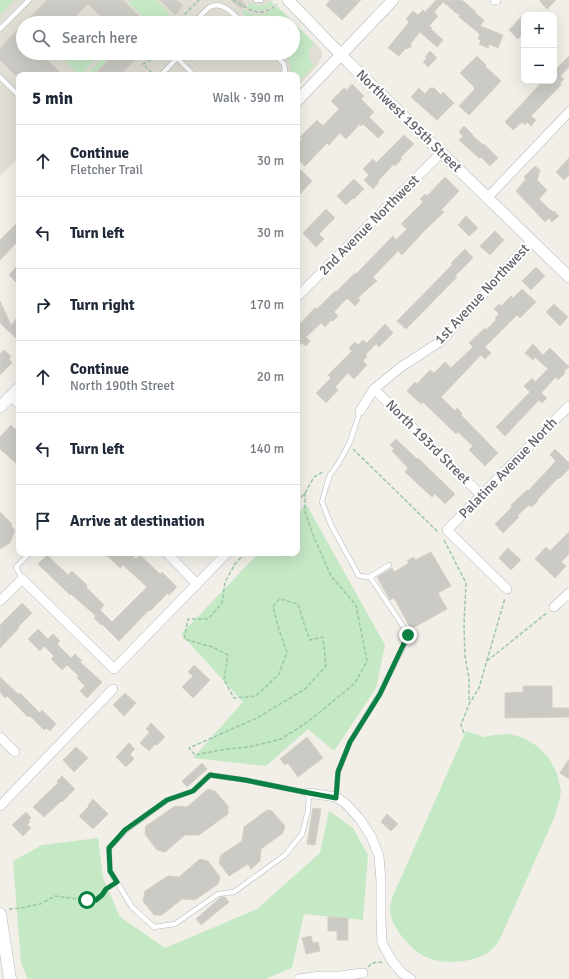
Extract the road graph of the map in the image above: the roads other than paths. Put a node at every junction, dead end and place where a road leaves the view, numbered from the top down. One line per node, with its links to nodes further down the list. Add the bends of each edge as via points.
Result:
1 (29, 0): 8 (lane)
2 (256, 0): 3 (lane)
3 (261, 0)
4 (288, 0): 9 (street, Northwest 195th Street)
5 (393, 0): 9 (street)
6 (201, 16): 7 (lane, via 217,4 226,7)
7 (235, 16)
8 (0, 30)
9 (341, 55): 18 (street); 20 (street, Northwest 195th Street)
10 (175, 60): 13 (lane)
11 (179, 60): 14 (lane)
12 (280, 60): 15 (lane, via 284,64)
13 (164, 72)
14 (191, 72)
15 (284, 72)
16 (0, 77): 17 (lane)
17 (16, 93)
18 (300, 98)
19 (569, 112): 21 (street)
20 (442, 152): 21 (street, Northwest 195th Street); 24 (street, 2nd Avenue Northwest)
21 (488, 197): 22 (street, Northwest 195th Street)
22 (532, 240): 23 (street, Northwest 195th Street); 25 (street, 1st Avenue Northwest, via 441,341 401,367)
23 (569, 277)
24 (300, 294)
25 (374, 389): 31 (street, 1st Avenue Northwest); 32 (street, North 193rd Street)
26 (16, 391): 27 (street)
27 (11, 396): 28 (street); 30 (street)
28 (16, 401)
29 (569, 406): 32 (street, Palatine Avenue North)
30 (0, 407)
31 (360, 411): 37 (lane, via 349,444 330,475 322,502 331,525 359,576)
32 (481, 495): 41 (street, Palatine Avenue North, via 444,532)
33 (27, 556): 38 (lane, via 16,567)
34 (170, 556): 39 (street)
35 (224, 556): 39 (street)
36 (389, 565): 37 (lane)
37 (370, 577): 48 (lane, via 408,635 380,694 350,742 338,772)
38 (22, 579): 39 (street, via 114,669); 42 (street)
39 (197, 584)
40 (569, 593): 43 (street)
41 (506, 594)
42 (0, 601)
43 (554, 607)
44 (113, 690): 49 (street)
45 (0, 737): 46 (street)
46 (15, 752)
47 (309, 793): 47 (lane, via 308,811 302,834 285,855 234,892 218,894 175,924 154,927 132,907 110,871 109,848 125,830 167,800 193,791 210,775); 48 (street)
48 (336, 798): 55 (street, via 345,803 359,818 371,836 379,856 382,943 392,961)
49 (0, 806)
50 (5, 911): 53 (main road)
51 (363, 973): 52 (street)
52 (315, 978): 54 (street)
53 (10, 979)
54 (299, 979)
55 (411, 979)

